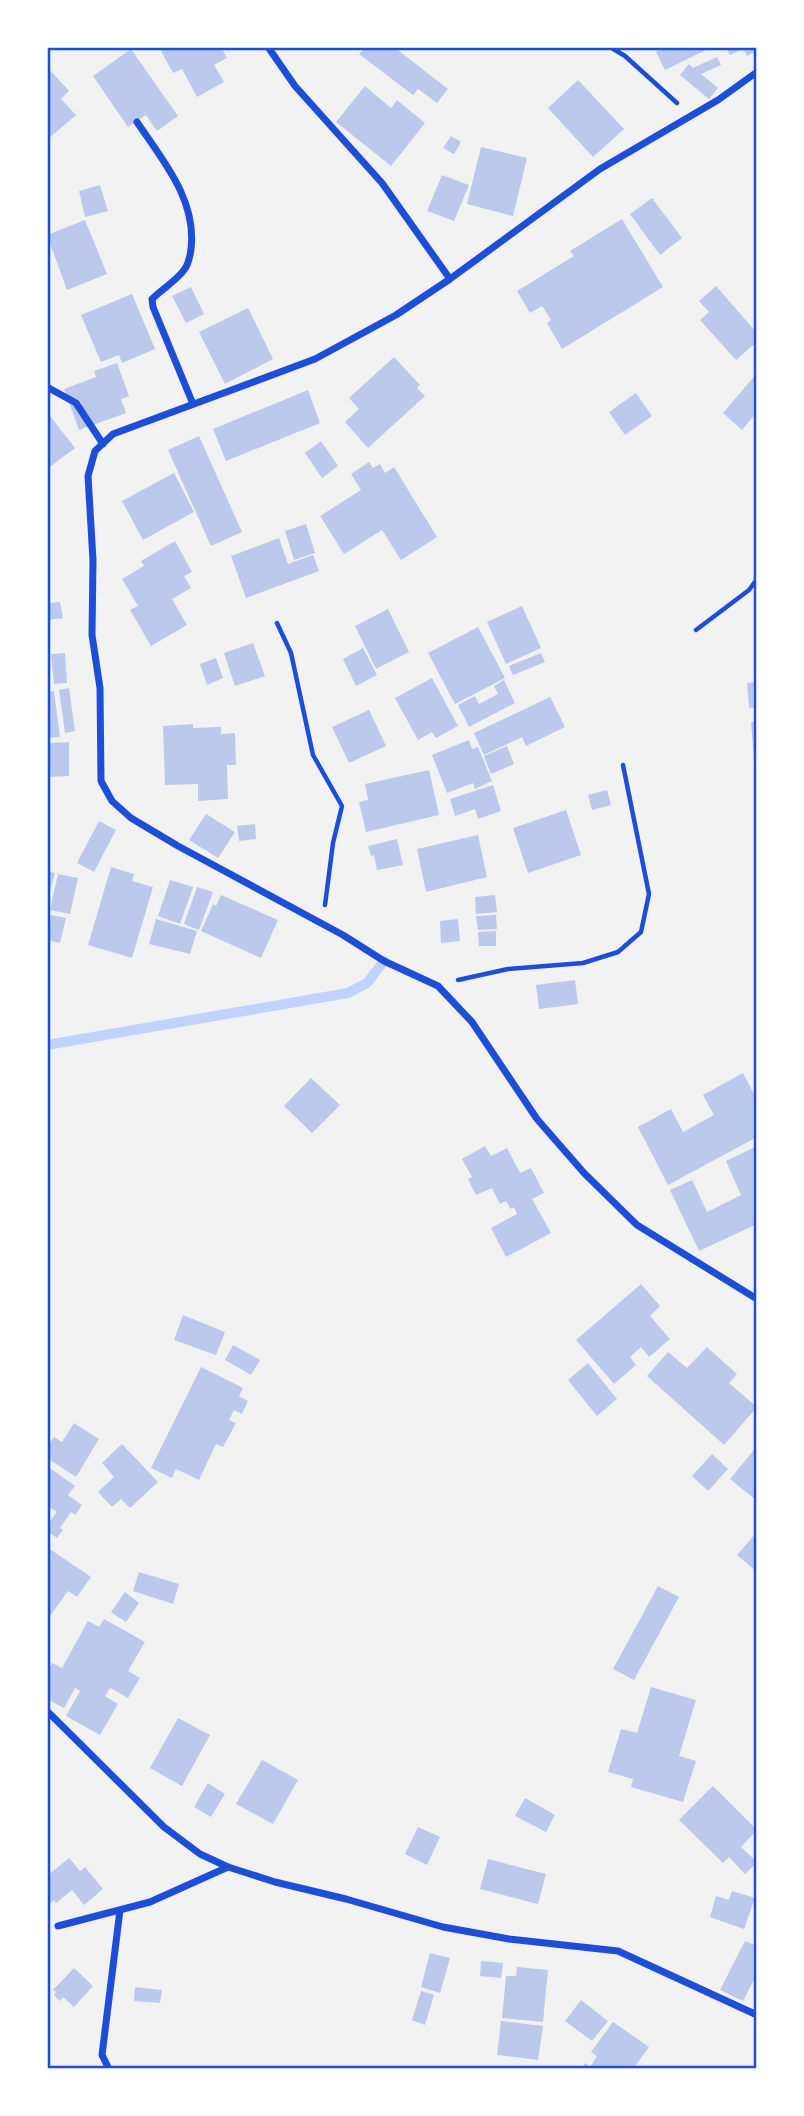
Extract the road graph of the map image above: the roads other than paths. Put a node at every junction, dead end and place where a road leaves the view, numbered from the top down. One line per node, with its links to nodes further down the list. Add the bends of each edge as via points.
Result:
1 (268, 47): 4 (street, via 295,86 382,183)
2 (757, 72): 4 (street, via 600,170)
3 (137, 122): 6 (street, via 171,173 187,205 193,232 185,269 152,299)
4 (450, 279): 6 (street, via 315,359)
5 (47, 387): 7 (street, via 76,402)
6 (193, 404): 7 (street, via 113,435)
7 (103, 444): 8 (street, via 95,451 88,476 92,635 100,688 100,781 112,802 131,818 384,961 438,986 471,1022 537,1119 619,1208 637,1225)
8 (757, 1299)
9 (47, 1711): 10 (street, via 164,1827 200,1854)
10 (228, 1867): 11 (street, via 150,1902); 13 (street, via 443,1927 618,1951)
11 (120, 1910): 12 (street); 14 (street, via 102,2055)
12 (58, 1926)
13 (757, 2015)
14 (109, 2069)

